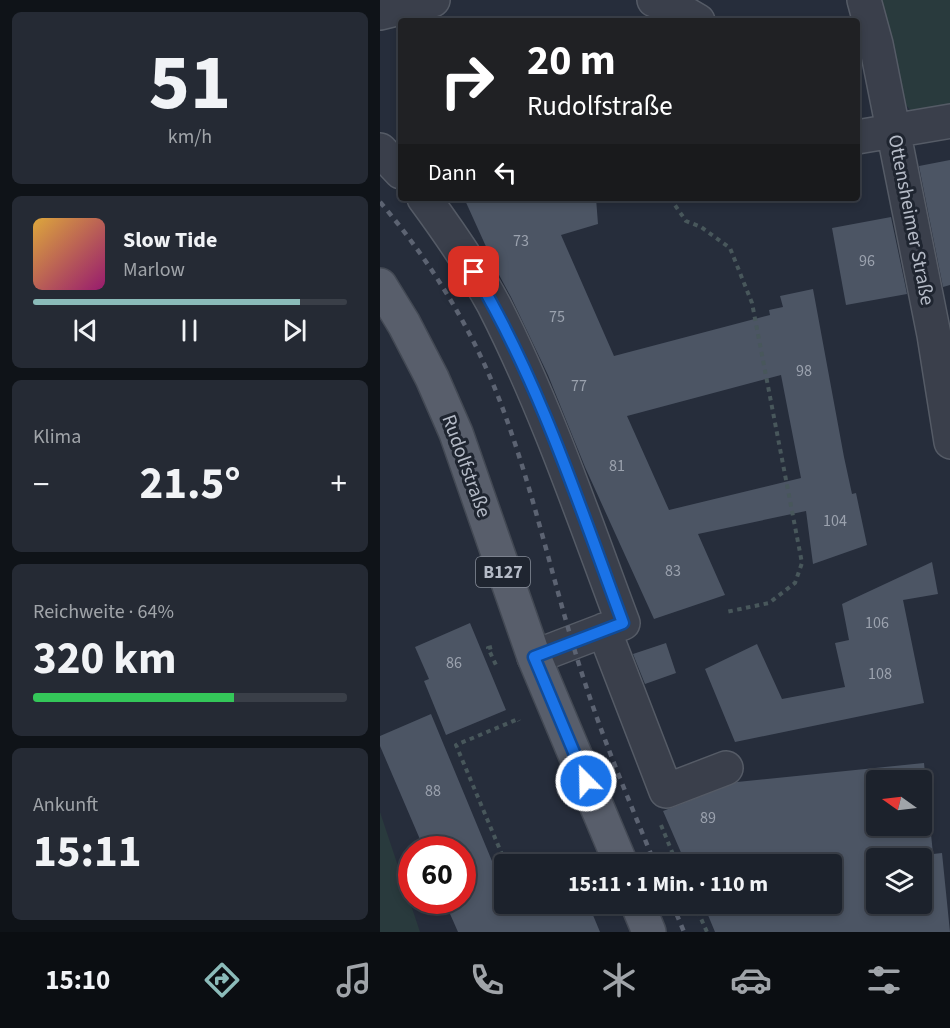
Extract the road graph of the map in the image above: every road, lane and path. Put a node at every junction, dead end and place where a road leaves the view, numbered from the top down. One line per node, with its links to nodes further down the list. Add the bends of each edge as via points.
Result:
1 (433, 0): 4 (street)
2 (654, 0): 5 (street)
3 (864, 0): 7 (street, Ottensheimer Straße)
4 (380, 13)
5 (693, 18)
6 (950, 121): 7 (street)
7 (892, 131): 8 (street); 14 (street, Ottensheimer Straße, via 934,334)
8 (860, 136)
9 (380, 150): 10 (street)
10 (398, 169)
11 (426, 201): 16 (street, via 493,304 548,422 623,623)
12 (673, 201): 15 (path, via 686,221 730,248 752,303 802,563 795,583 769,603)
13 (380, 285): 17 (main road, Rudolfstraße / B127, via 432,378 456,433)
14 (950, 442)
15 (726, 612)
16 (604, 630): 17 (street); 19 (street, via 666,791)
17 (534, 657): 23 (main road, Rudolfstraße / B127)
18 (523, 730): 21 (path, via 518,718 456,744)
19 (726, 768)
20 (573, 850): 22 (path)
21 (502, 854)
22 (575, 854)
23 (617, 854)
24 (642, 914): 26 (main road)
25 (699, 914): 27 (path)
26 (649, 932)
27 (707, 932)

